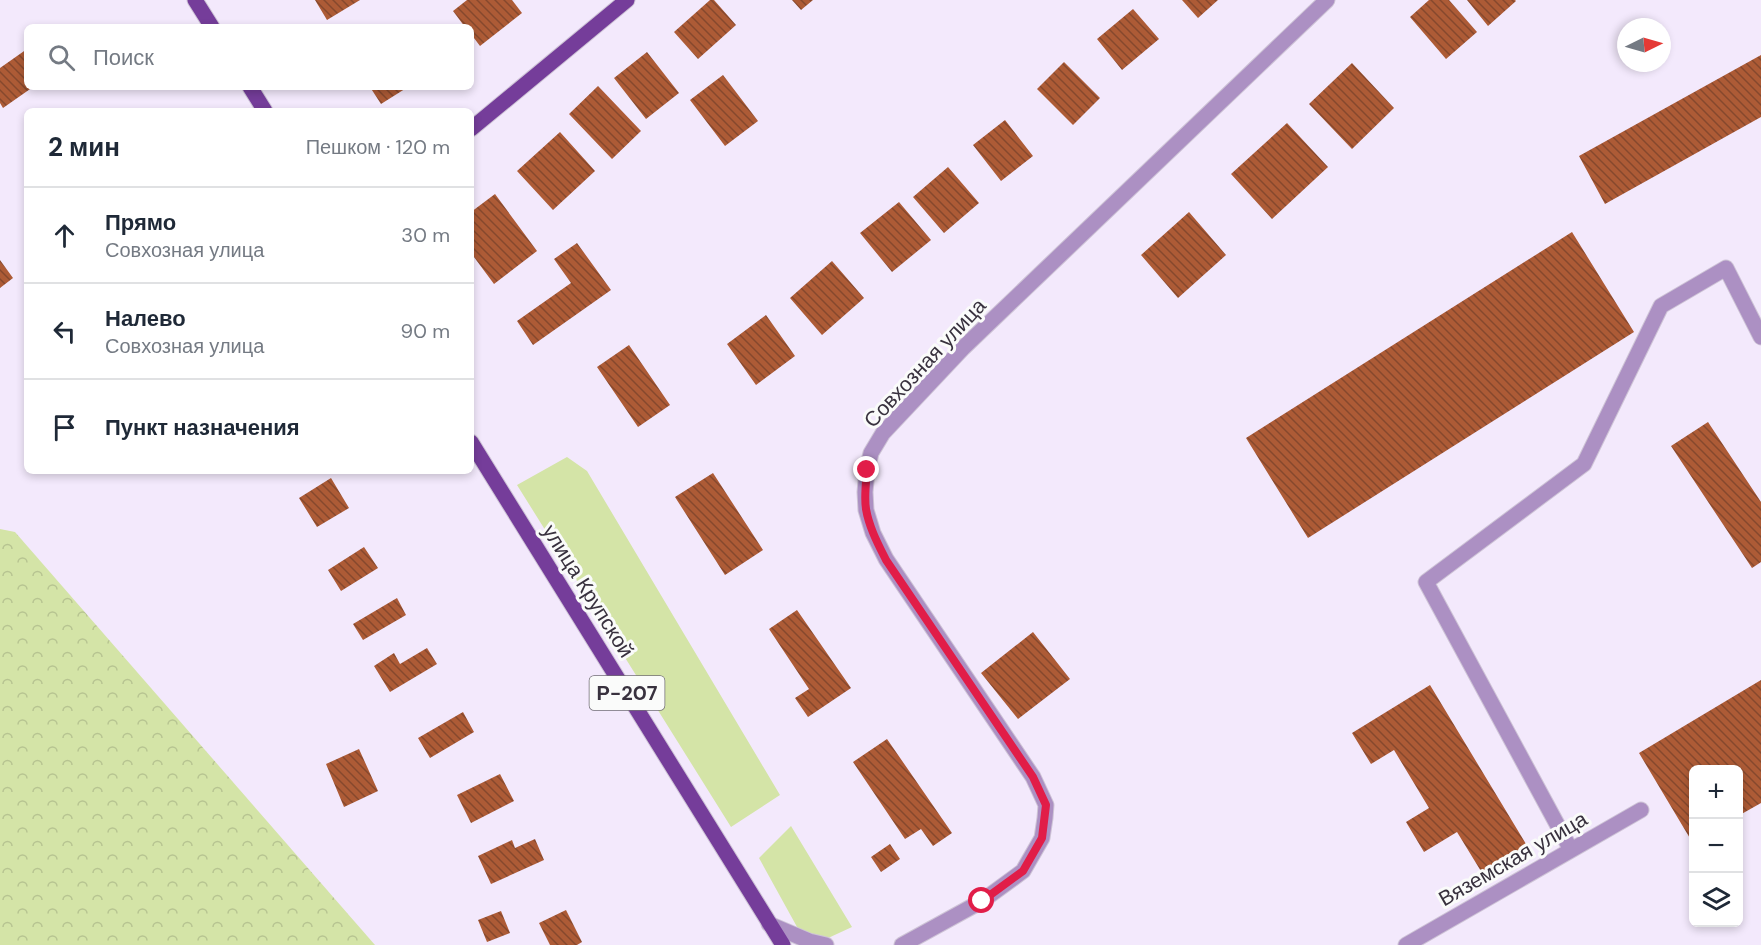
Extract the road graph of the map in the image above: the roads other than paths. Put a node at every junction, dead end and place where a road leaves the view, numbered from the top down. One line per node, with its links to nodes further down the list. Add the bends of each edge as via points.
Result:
1 (195, 0): 4 (main road)
2 (627, 0): 7 (main road)
3 (1327, 0): 15 (street, Совхозная улица, via 963,348 883,433 871,453 866,510 886,560 1033,777 1046,805 1042,838 1023,871 982,901)
4 (210, 24)
5 (252, 90): 6 (main road)
6 (263, 108)
7 (474, 127)
8 (1761, 338): 11 (street, via 1726,268 1660,306 1584,464 1426,582)
9 (474, 447): 12 (main road, улица Крупской / Р-207)
10 (1641, 810): 11 (street, Вяземская улица)
11 (1571, 850): 16 (street, Вяземская улица)
12 (769, 924): 13 (main road, улица Крупской / Р-207); 14 (street)
13 (783, 945)
14 (826, 945)
15 (903, 945)
16 (1406, 945)

